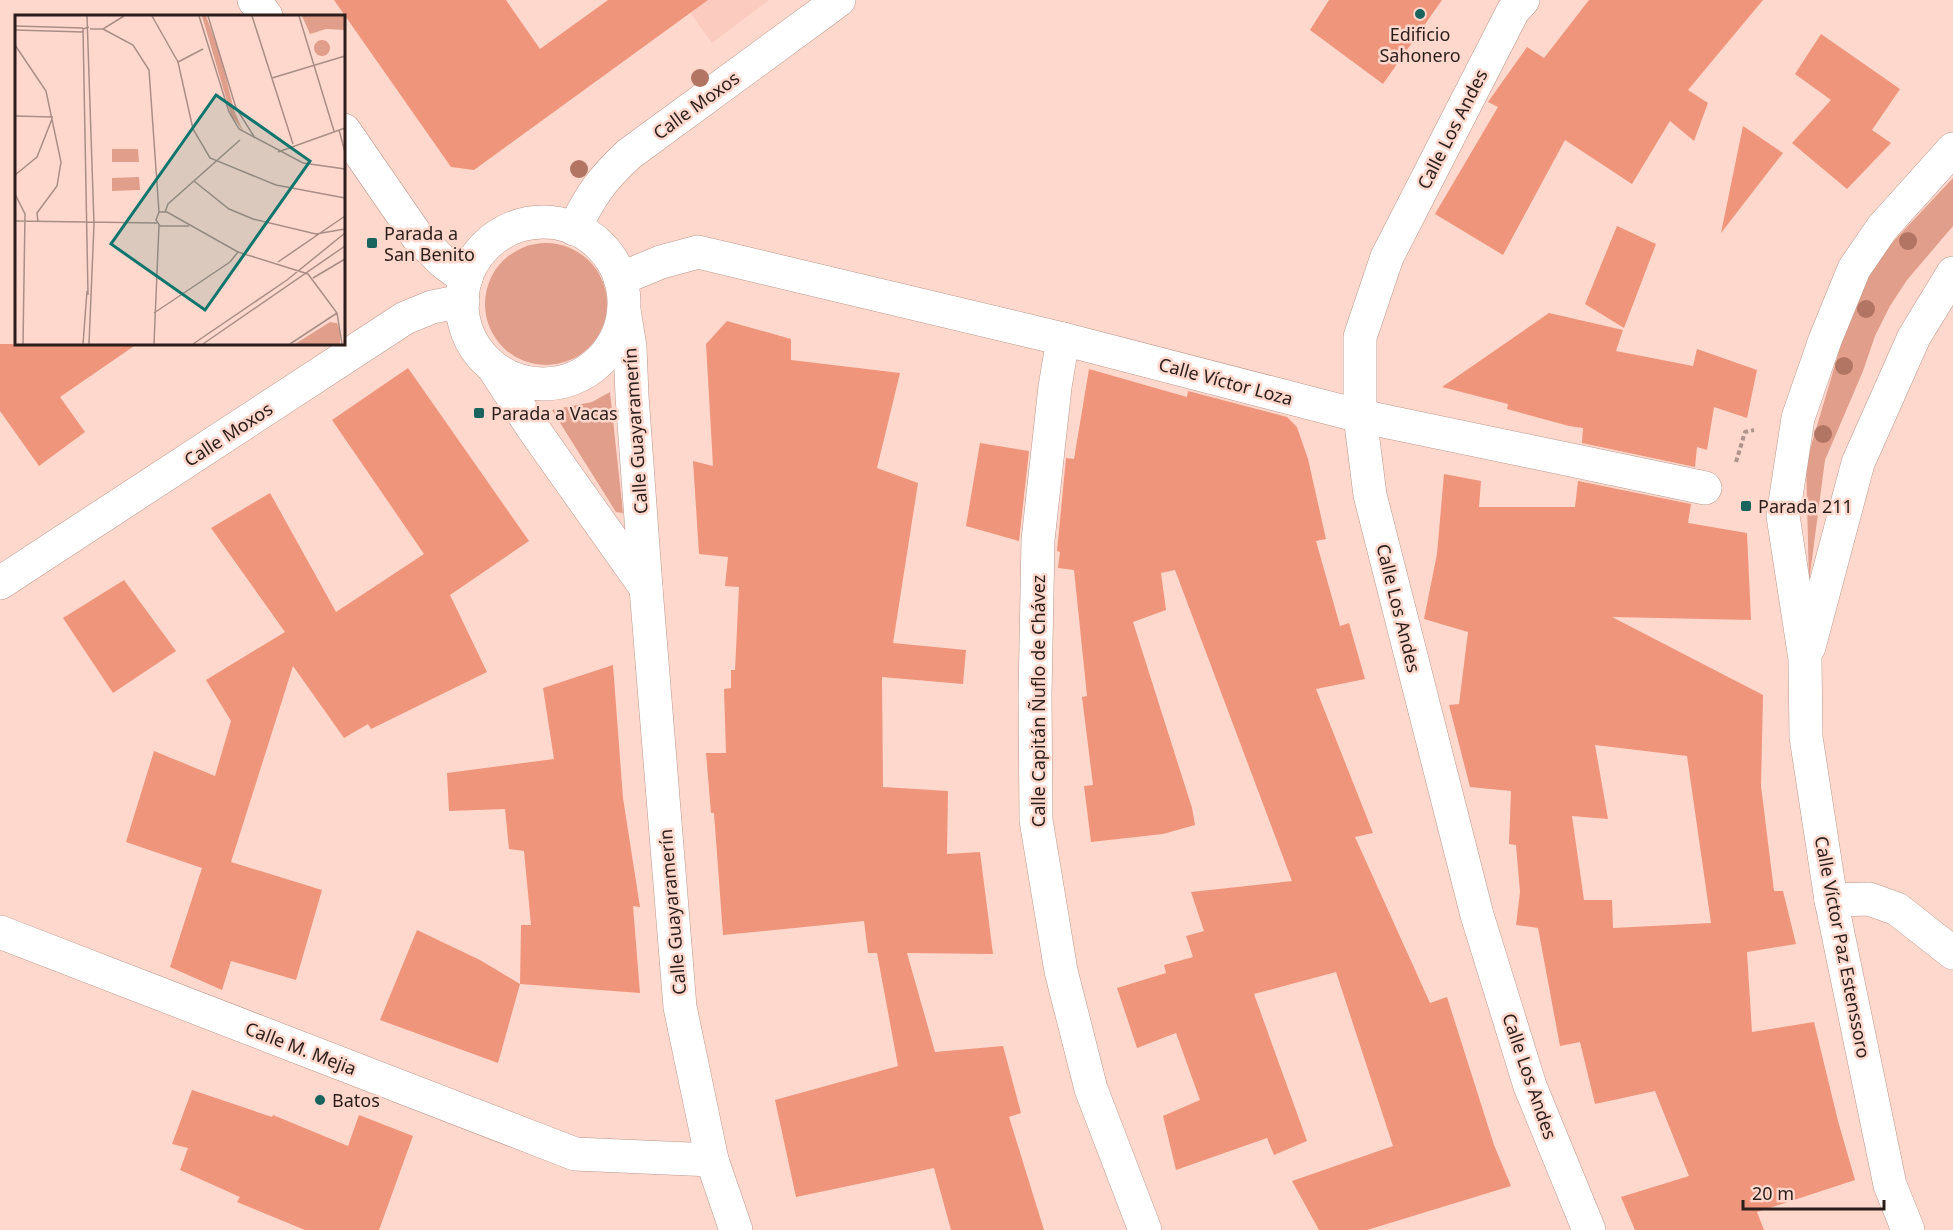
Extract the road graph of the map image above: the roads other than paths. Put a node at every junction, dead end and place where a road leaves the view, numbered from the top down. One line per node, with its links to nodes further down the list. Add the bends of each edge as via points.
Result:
1 (254, 0): 4 (street)
2 (839, 0): 7 (street, Calle Moxos, via 629,154 589,198)
3 (1523, 0): 13 (street, Calle Los Andes, via 1513,11 1387,257 1360,337)
4 (265, 15)
5 (345, 131): 9 (street, via 417,236 444,262)
6 (1953, 149): 17 (street, via 1882,228 1854,269 1798,418 1783,516)
7 (574, 229): 9 (street, via 549,222 511,229 480,253); 10 (street, via 590,237 613,262)
8 (1953, 273): 17 (street, via 1914,337 1858,463)
9 (464, 290): 12 (street, via 464,318 473,344); 15 (street, Calle Moxos, via 405,318)
10 (622, 294): 11 (street, Calle Víctor Loza, via 661,262 698,252); 12 (street, via 619,332 608,352 589,370 555,383 527,383); 16 (street, Calle Guayaramerín, via 630,347)
11 (1063, 339): 13 (street, Calle Víctor Loza); 23 (street, Calle Capitán Ñuflo de Chávez, via 1038,540 1036,820 1061,971 1088,1078)
12 (493, 366): 16 (street)
13 (1360, 416): 14 (street, Calle Víctor Loza); 24 (street, Calle Los Andes, via 1370,495 1477,915 1530,1086)
14 (1705, 488)
15 (0, 583)
16 (646, 588): 21 (street, Calle Guayaramerín, via 680,1007)
17 (1805, 659): 18 (street, Calle Víctor Paz Estenssoro, via 1806,737)
18 (1831, 900): 20 (street, via 1869,899 1897,909); 25 (street, Calle Víctor Paz Estenssoro, via 1890,1185)
19 (0, 932): 21 (street, Calle M. Mejia, via 575,1154)
20 (1953, 953)
21 (712, 1160): 22 (street, Calle Guayaramerín)
22 (736, 1230)
23 (1145, 1230)
24 (1589, 1230)
25 (1908, 1230)

